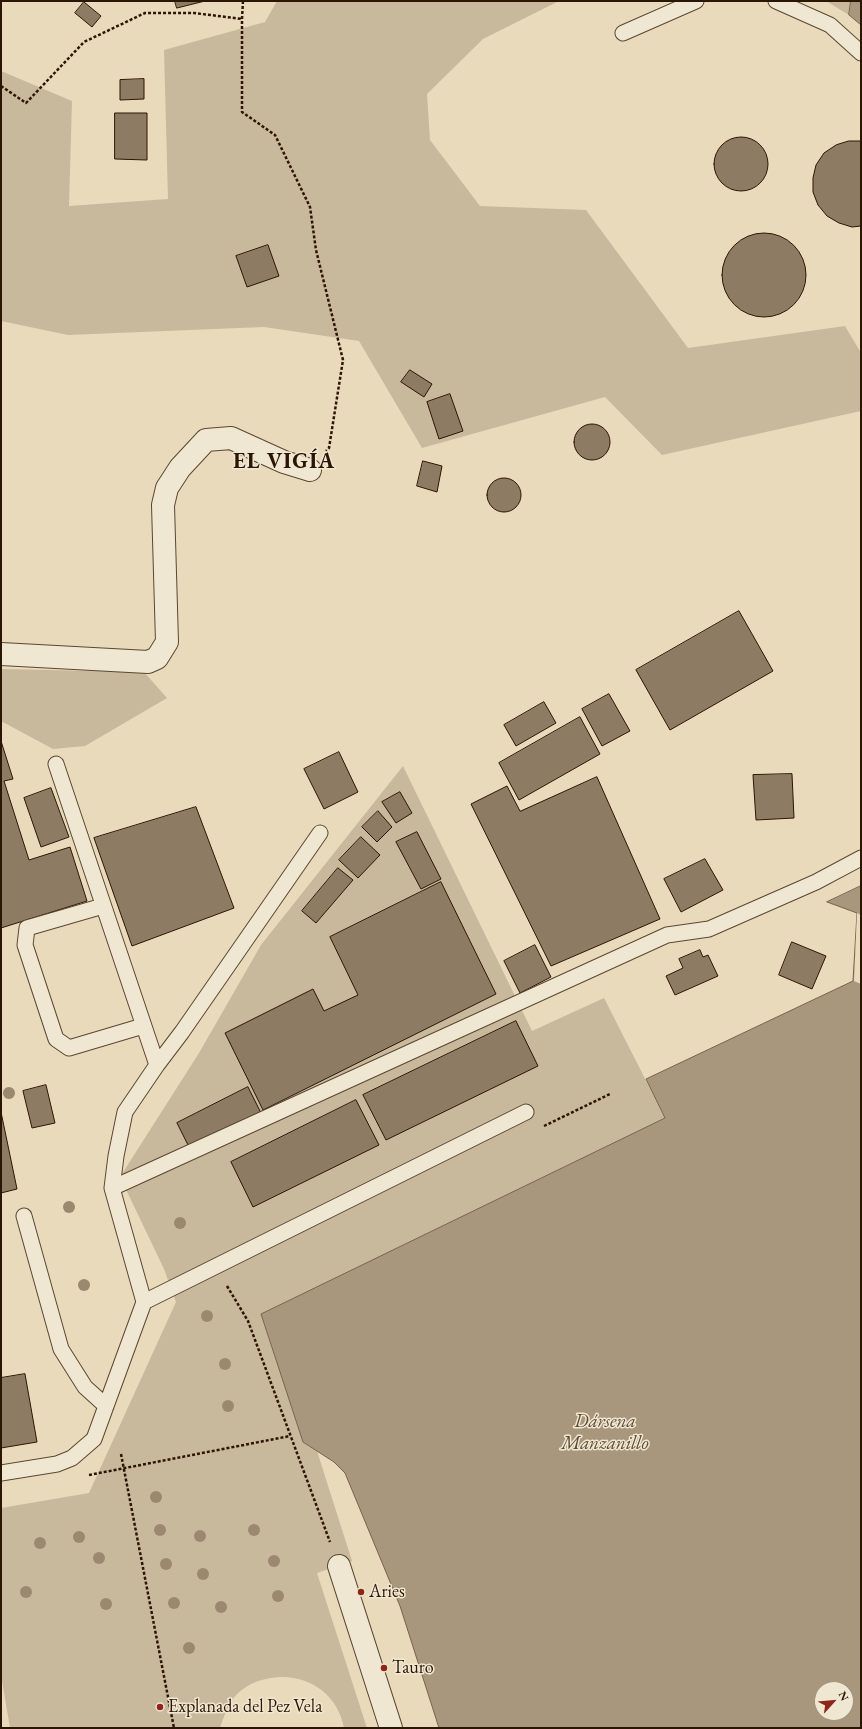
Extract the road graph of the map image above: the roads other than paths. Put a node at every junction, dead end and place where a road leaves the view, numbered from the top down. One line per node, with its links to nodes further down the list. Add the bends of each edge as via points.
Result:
1 (696, 1): 3 (lane)
2 (776, 1): 4 (lane, via 830,25)
3 (623, 33)
4 (861, 53)
5 (310, 470): 6 (street, via 284,462 230,438 206,440 180,468 167,488 163,505 167,642 157,658 148,662)
6 (1, 654)
7 (56, 764): 10 (lane)
8 (320, 833): 12 (lane, via 182,1032)
9 (861, 858): 14 (lane, via 816,882 709,929 667,935)
10 (103, 906): 11 (lane); 11 (lane, via 27,928 25,945 56,1039 69,1048)
11 (143, 1026): 12 (lane)
12 (156, 1065): 14 (lane, via 125,1112)
13 (526, 1112): 16 (lane)
14 (112, 1188): 16 (lane)
15 (24, 1216): 17 (lane, via 61,1349 85,1387)
16 (144, 1302): 17 (lane)
17 (106, 1406): 18 (lane, via 94,1439 72,1458 57,1464)
18 (1, 1473)
19 (338, 1566): 20 (street)
20 (391, 1728)

